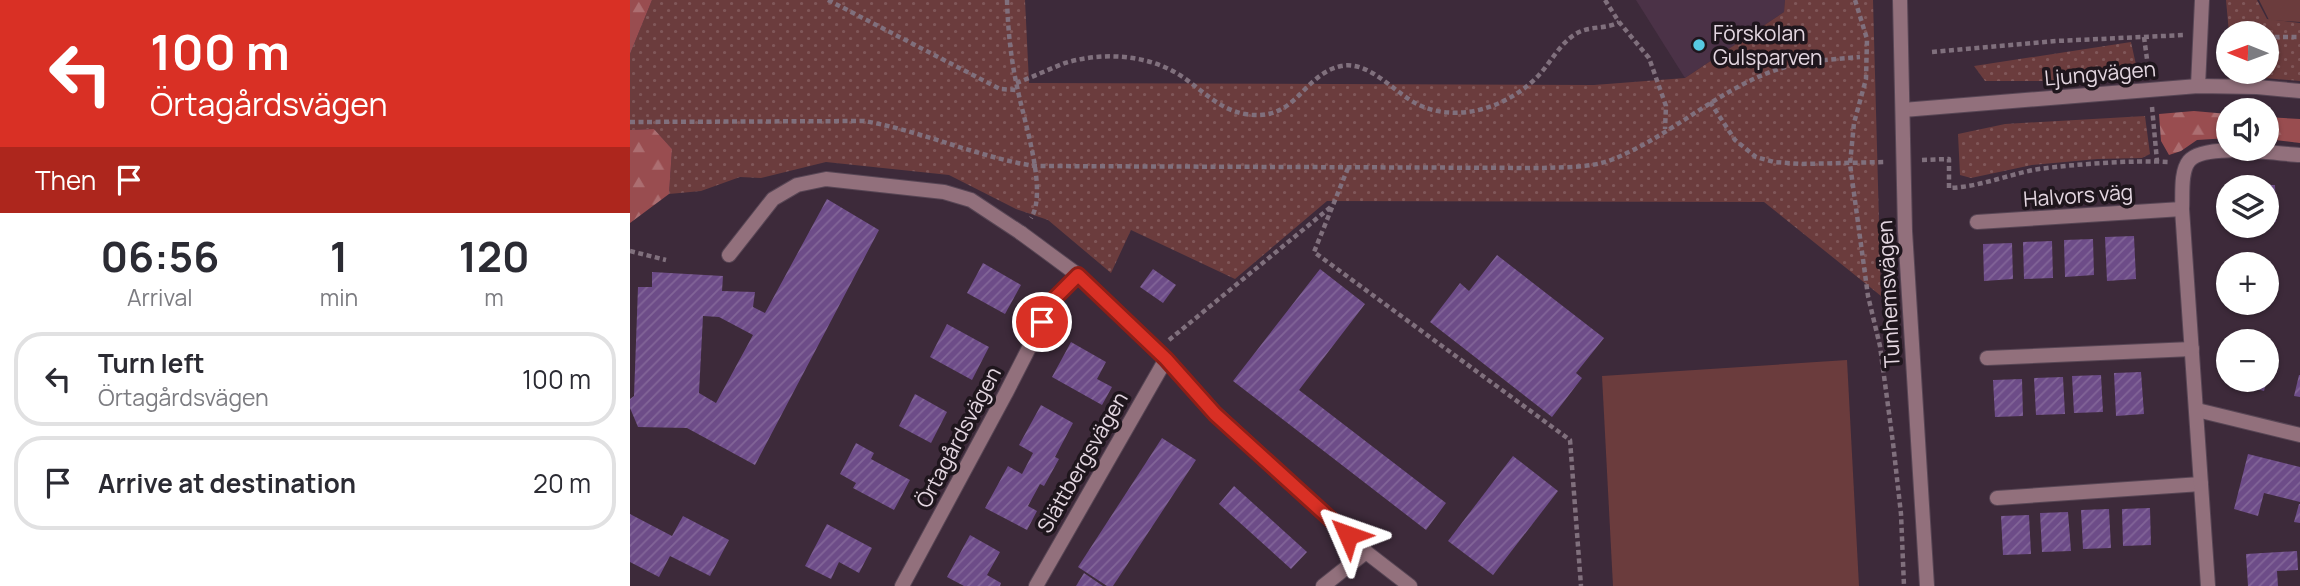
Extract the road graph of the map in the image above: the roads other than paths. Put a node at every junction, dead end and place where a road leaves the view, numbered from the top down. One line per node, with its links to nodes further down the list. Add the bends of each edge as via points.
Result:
1 (1899, 0): 5 (street, Tunhemsvägen)
2 (2202, 0): 3 (street)
3 (2198, 86): 4 (street, Ljungvägen); 5 (street, Ljungvägen)
4 (2300, 92)
5 (1903, 110): 23 (street, Tunhemsvägen, via 1905,231)
6 (2300, 155): 7 (street, via 2199,154 2188,162)
7 (2182, 209): 8 (street, Halvors väg); 11 (street)
8 (1977, 222)
9 (729, 255): 10 (street, via 773,199 797,185 826,179 971,200)
10 (1078, 275): 12 (street); 19 (street, Örtagårdsvägen, via 1054,299)
11 (2192, 349): 13 (street); 14 (street)
12 (1161, 355): 18 (street, via 1215,414); 20 (street, Slättbergsvägen)
13 (1987, 358)
14 (2197, 410): 15 (street); 16 (street)
15 (2300, 435)
16 (2201, 485): 17 (street); 24 (street)
17 (1997, 498)
18 (1366, 552): 21 (street); 22 (street)
19 (902, 586)
20 (1036, 586)
21 (1324, 586)
22 (1410, 586)
23 (1927, 586)
24 (2208, 586)

